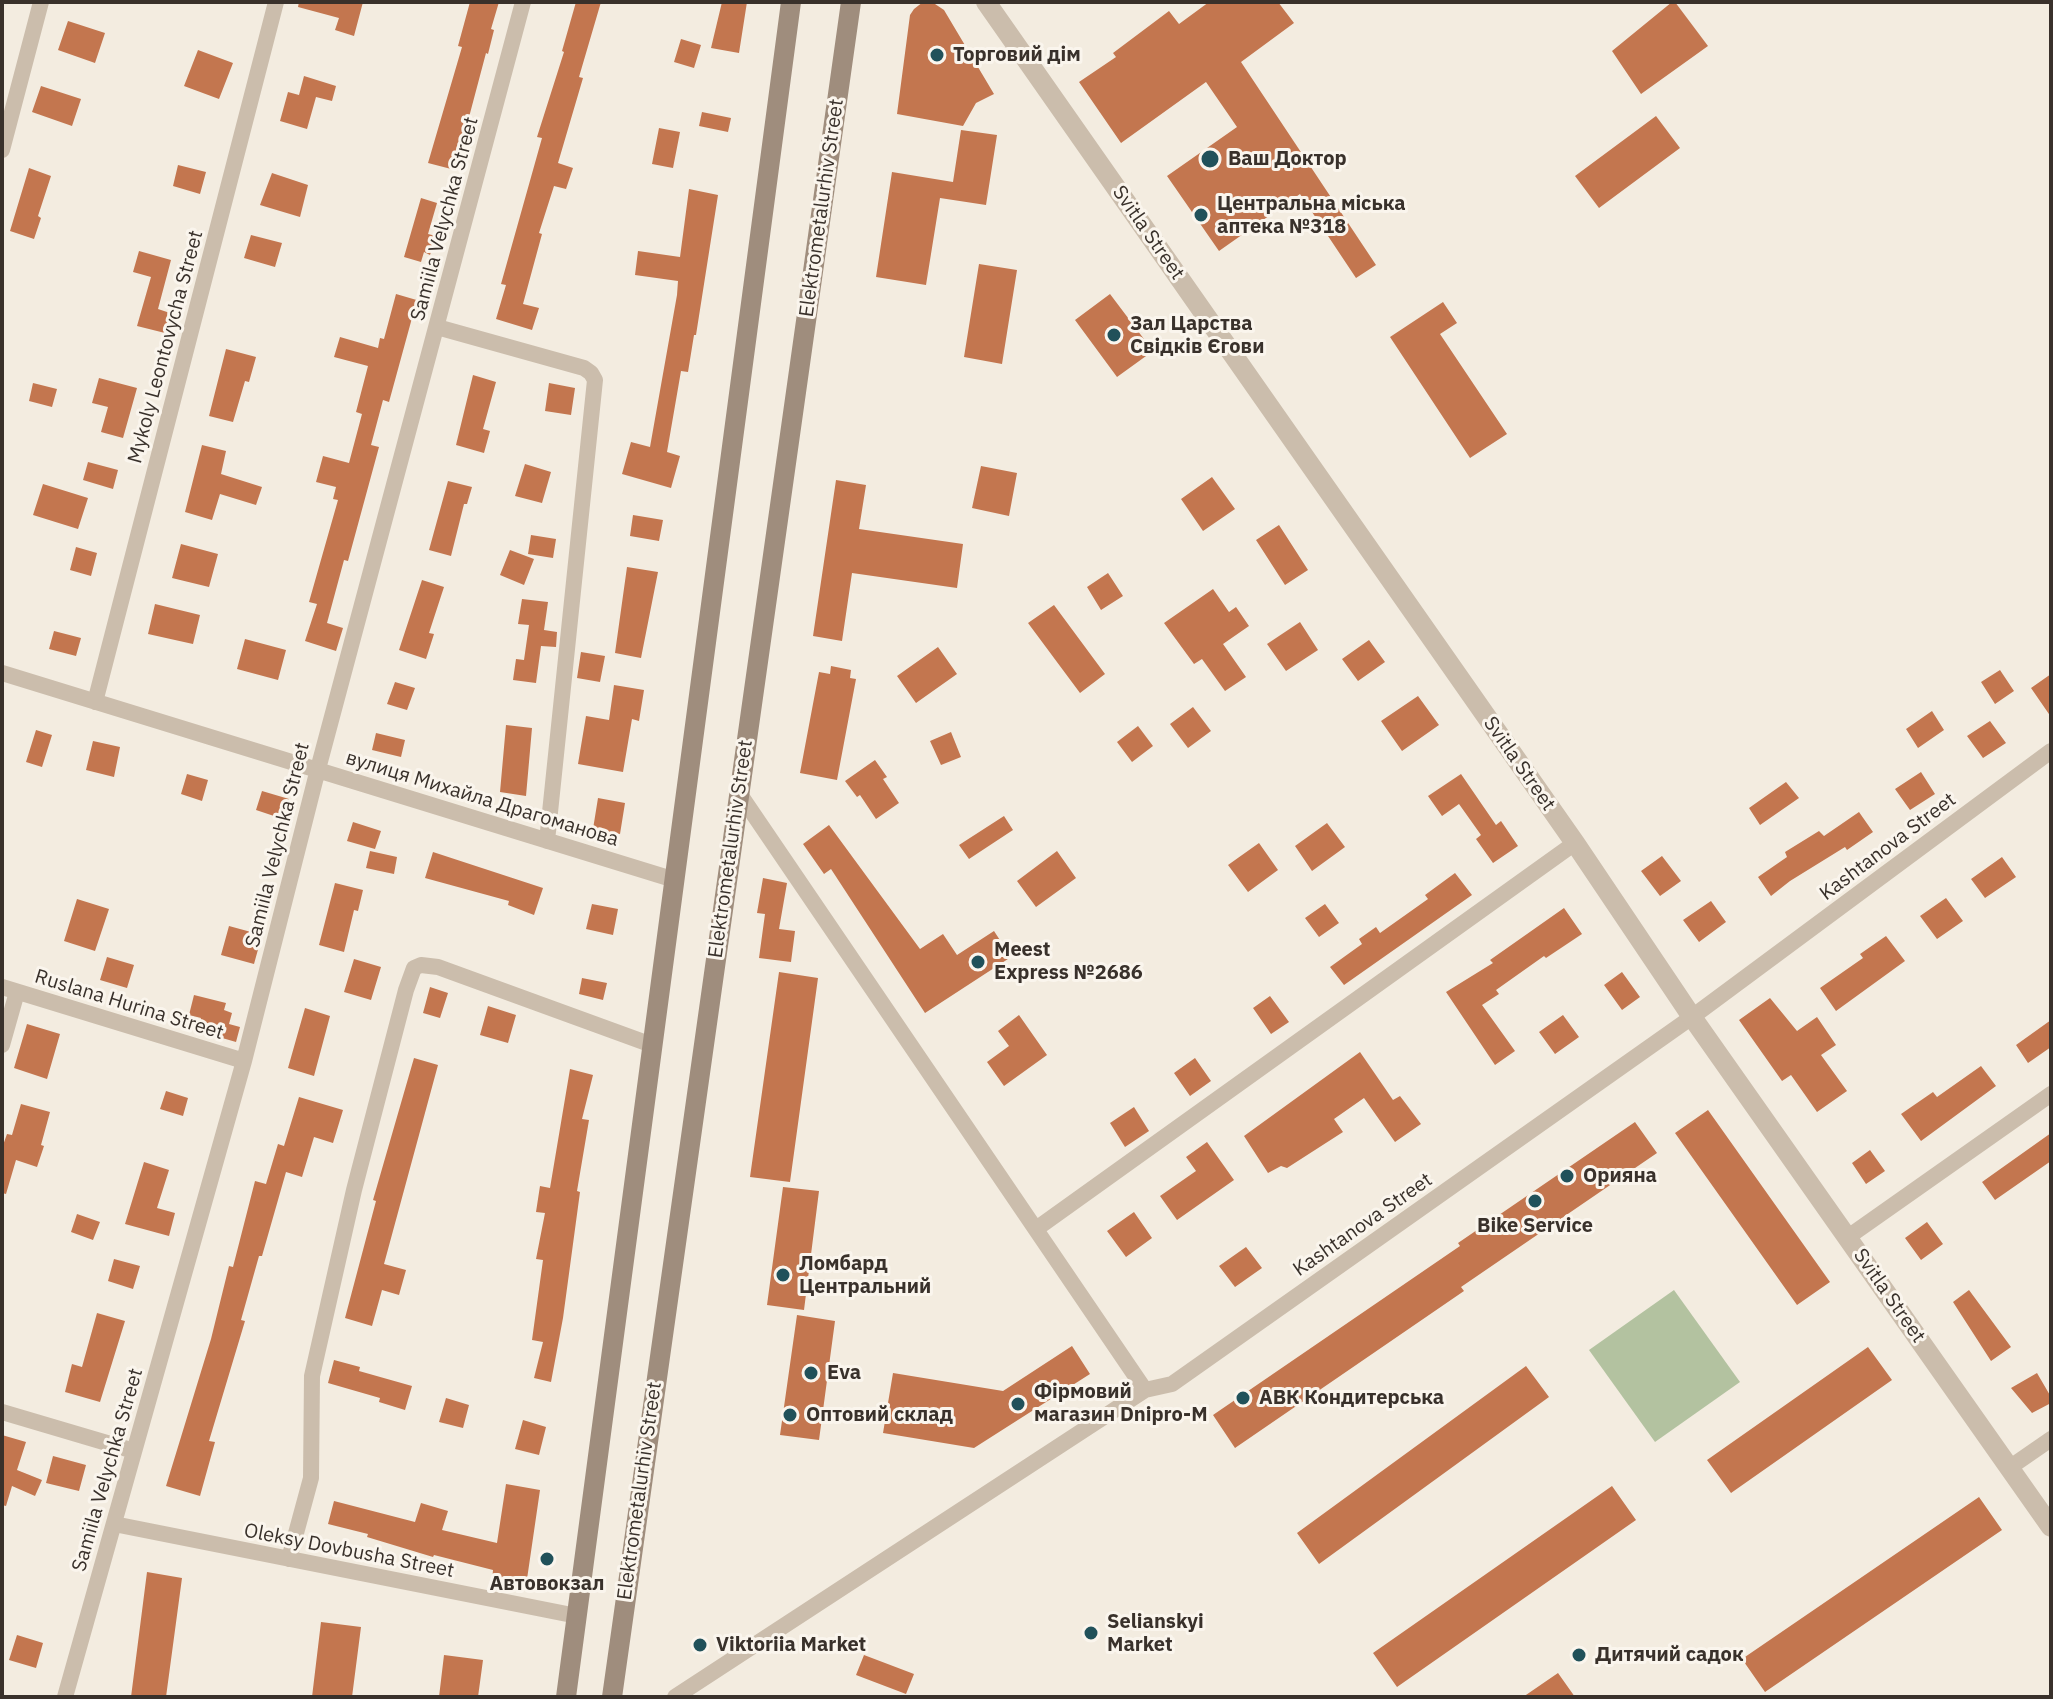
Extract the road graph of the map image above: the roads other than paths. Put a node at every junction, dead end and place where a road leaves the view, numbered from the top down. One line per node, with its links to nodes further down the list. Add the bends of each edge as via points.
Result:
1 (41, 2): 7 (street)
2 (276, 2): 10 (street, Mykoly Leontovycha Street)
3 (523, 2): 8 (street, Samiila Velychka Street)
4 (791, 2): 16 (main road)
5 (851, 2): 13 (main road, Elektrometalurhiv Street)
6 (986, 2): 15 (street, Svitla Street)
7 (2, 150)
8 (437, 327): 12 (street, Samiila Velychka Street); 14 (street, via 584,368 595,380)
9 (2, 673): 10 (street, вулиця Михайла Драгоманова)
10 (95, 702): 12 (street, вулиця Михайла Драгоманова)
11 (2051, 751): 18 (street, Kashtanova Street)
12 (318, 769): 14 (street, вулиця Михайла Драгоманова); 21 (street, Samiila Velychka Street)
13 (739, 793): 23 (street); 36 (main road, Elektrometalurhiv Street)
14 (547, 841): 16 (street, вулиця Михайла Драгоманова)
15 (1575, 843): 18 (street, Svitla Street); 23 (street)
16 (675, 880): 20 (main road)
17 (10, 990): 19 (street); 21 (street, Ruslana Hurina Street)
18 (1692, 1017): 24 (street, Svitla Street); 25 (street, Kashtanova Street, via 1172,1384)
19 (2, 1045)
20 (652, 1045): 32 (street, via 438,967 414,968 354,1190 312,1376 311,1478); 33 (main road)
21 (244, 1061): 28 (street, Samiila Velychka Street)
22 (2051, 1094): 24 (street)
23 (1036, 1229): 25 (street)
24 (1848, 1237): 29 (street, Svitla Street)
25 (1145, 1390): 37 (street, Kashtanova Street)
26 (2, 1412): 28 (street)
27 (2051, 1439): 29 (street)
28 (134, 1451): 30 (street, Samiila Velychka Street)
29 (2009, 1468): 31 (street, Svitla Street)
30 (114, 1524): 32 (street, Oleksy Dovbusha Street); 34 (street, Samiila Velychka Street)
31 (2051, 1527)
32 (289, 1559): 33 (street, Oleksy Dovbusha Street)
33 (577, 1616): 35 (main road)
34 (65, 1697)
35 (566, 1697)
36 (612, 1697)
37 (675, 1697)

